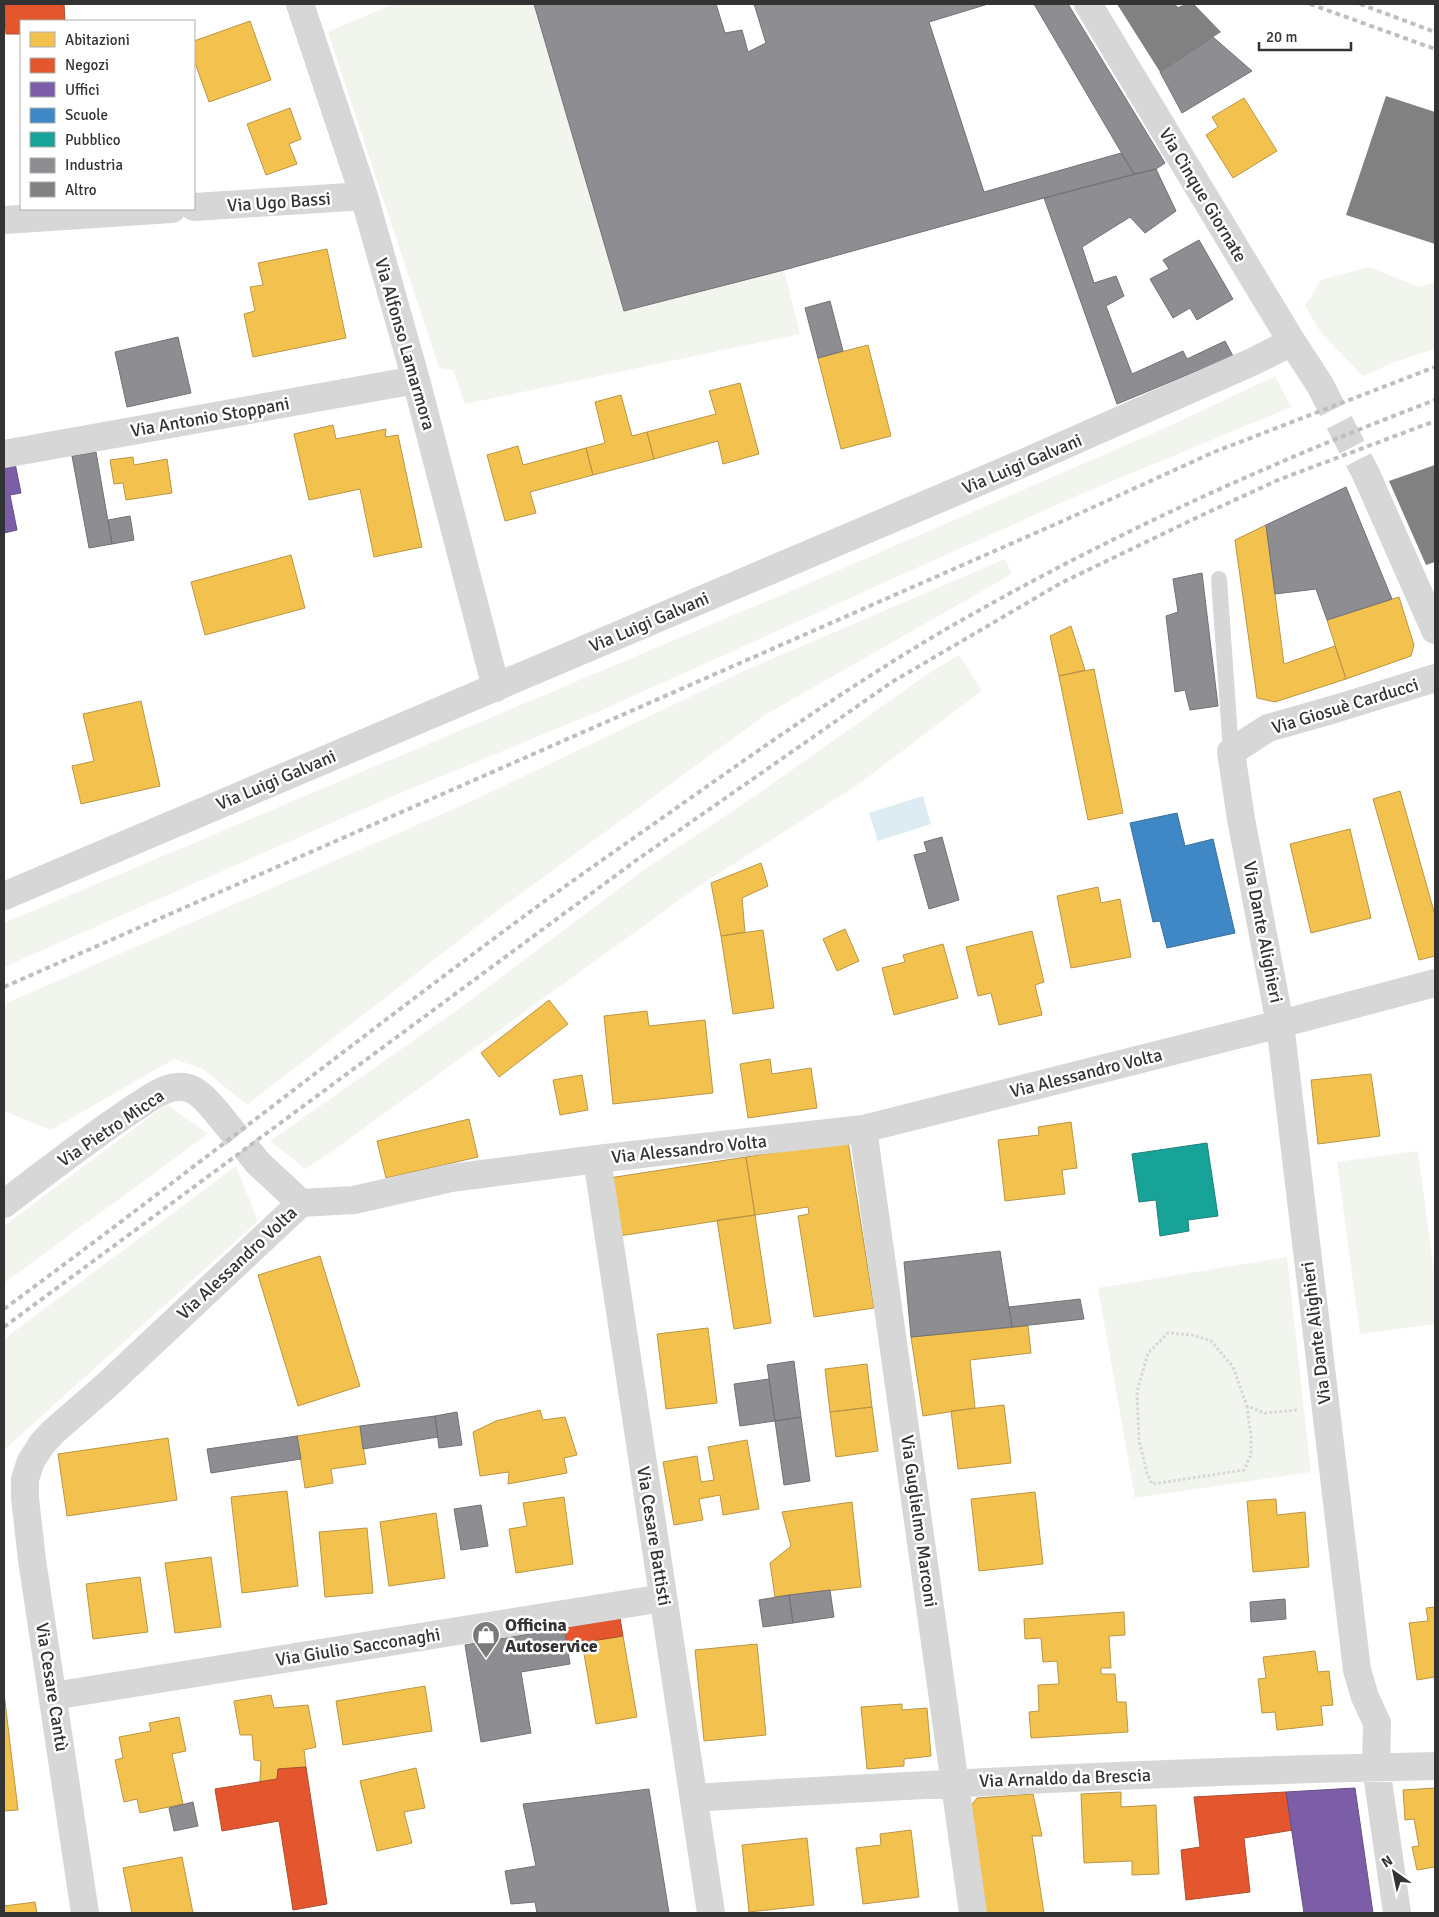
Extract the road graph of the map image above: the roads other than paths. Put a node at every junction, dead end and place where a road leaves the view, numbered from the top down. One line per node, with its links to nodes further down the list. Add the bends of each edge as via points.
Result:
1 (300, 4): 3 (street, Via Alfonso Lamarmora)
2 (1088, 4): 7 (street, Via Cinque Giornate)
3 (364, 196): 4 (street, Via Ugo Bassi); 8 (street, Via Alfonso Lamarmora)
4 (195, 207)
5 (157, 210): 6 (street)
6 (4, 220)
7 (1292, 342): 9 (street, Via Cinque Giornate); 15 (street, Via Luigi Galvani, via 1028,462)
8 (416, 380): 10 (street, Via Antonio Stoppani); 15 (street, Via Alfonso Lamarmora)
9 (1320, 386)
10 (4, 454)
11 (1366, 474): 13 (street)
12 (1219, 579): 16 (lane)
13 (1435, 630)
14 (1435, 678): 16 (street, Via Giosuè Carducci, via 1268,728)
15 (496, 688): 17 (street, Via Luigi Galvani)
16 (1230, 752): 19 (street, Via Dante Alighieri)
17 (4, 896)
18 (1435, 983): 19 (street, Via Alessandro Volta)
19 (1280, 1024): 21 (street, Via Alessandro Volta); 30 (street, Via Dante Alighieri, via 1357,1670 1377,1723)
20 (219, 1115): 25 (street, Via Pietro Micca, via 190,1088 176,1086 159,1092 102,1130)
21 (863, 1129): 22 (street, Via Alessandro Volta); 31 (street, Via Guglielmo Marconi)
22 (597, 1159): 24 (street, Via Alessandro Volta, via 451,1178 354,1200); 27 (street, Via Cesare Battisti)
23 (258, 1163): 24 (street)
24 (301, 1203): 26 (street, Via Alessandro Volta, via 53,1432)
25 (4, 1204)
26 (32, 1461): 28 (street, Via Cesare Cantù, via 25,1479 24,1498)
27 (663, 1598): 28 (street, Via Giulio Sacconaghi); 32 (street, Via Cesare Battisti)
28 (53, 1696): 33 (street, Via Cesare Cantù)
29 (1435, 1766): 30 (street, Via Arnaldo da Brescia)
30 (1376, 1767): 31 (street, Via Arnaldo da Brescia); 36 (street, Via Dante Alighieri)
31 (955, 1782): 32 (street, Via Arnaldo da Brescia); 35 (street, Via Guglielmo Marconi)
32 (694, 1798): 34 (street, Via Cesare Battisti)
33 (85, 1913)
34 (711, 1913)
35 (973, 1913)
36 (1397, 1913)

